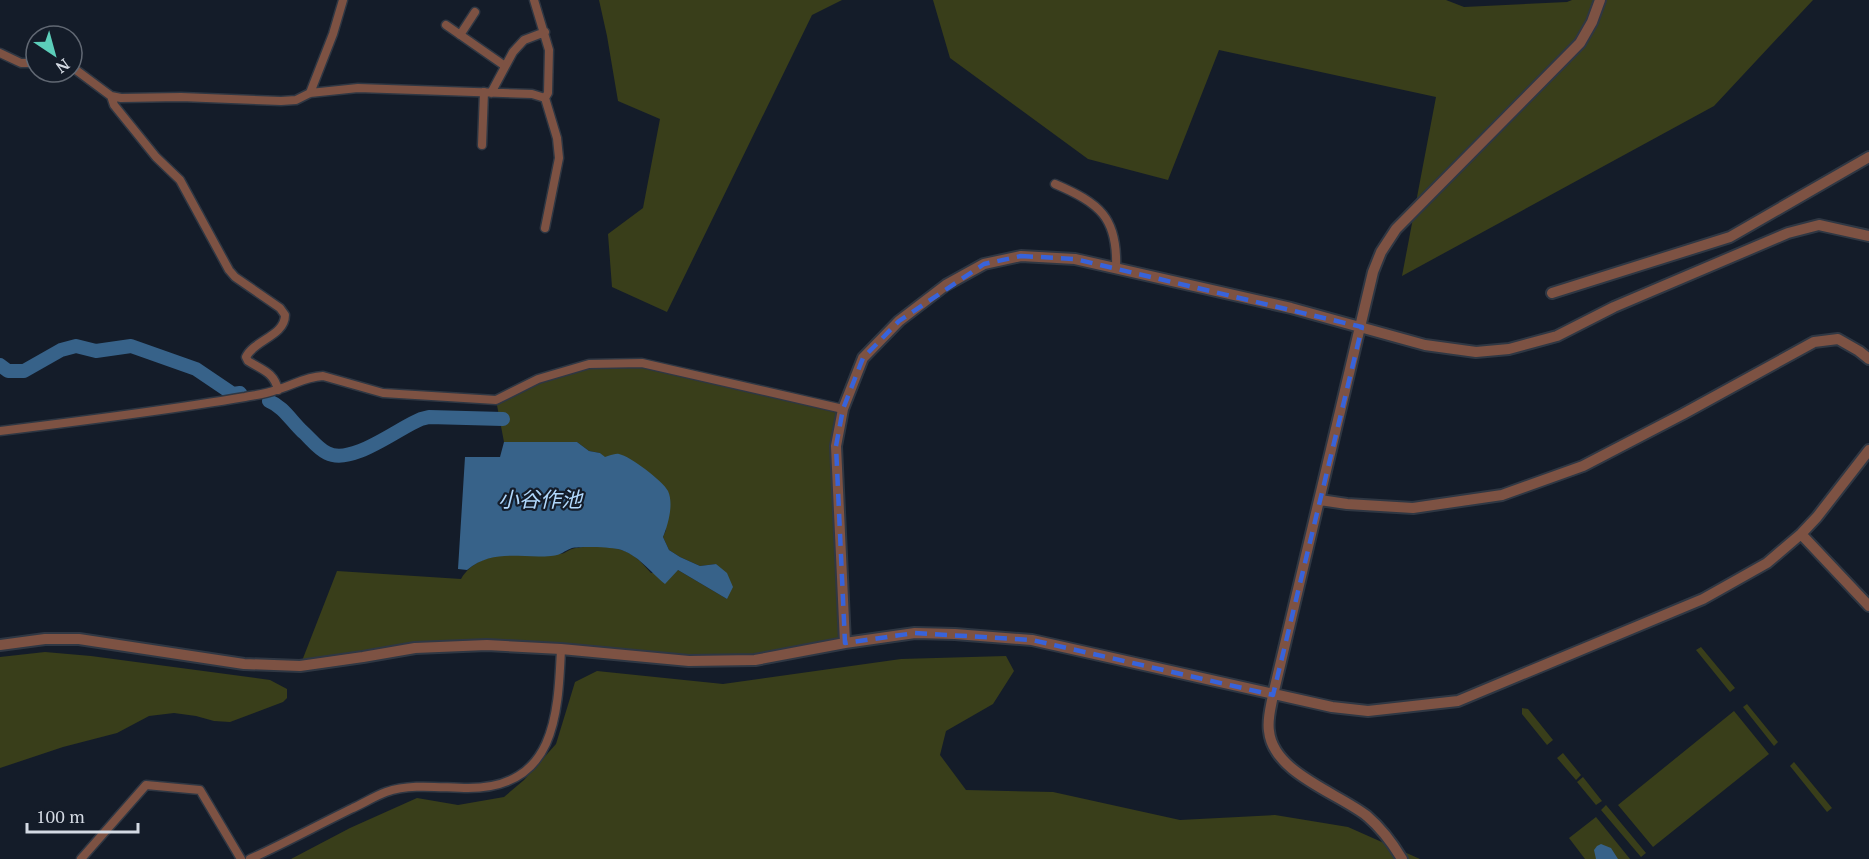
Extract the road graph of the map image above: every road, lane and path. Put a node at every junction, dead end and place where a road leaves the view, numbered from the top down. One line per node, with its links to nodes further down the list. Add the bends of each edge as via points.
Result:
1 (343, 0): 13 (street)
2 (534, 0): 6 (street)
3 (1600, 0): 25 (street, via 1580,43 1395,229 1373,272)
4 (475, 12): 7 (street)
5 (446, 25): 7 (street)
6 (545, 32): 10 (street, via 524,40); 15 (street, via 549,50)
7 (460, 35): 10 (street)
8 (0, 53): 9 (street)
9 (24, 63)
10 (505, 66): 12 (street)
11 (84, 76): 14 (street)
12 (487, 92): 13 (street, via 358,88); 15 (street); 16 (street)
13 (310, 93): 14 (street, via 281,101)
14 (111, 96): 27 (street, via 156,157 180,180 229,270 285,315 281,327 246,357 274,378)
15 (545, 98): 19 (street, via 559,158)
16 (482, 145)
17 (1869, 157): 21 (street)
18 (1055, 184): 23 (street, via 1084,197 1101,211 1112,229)
19 (545, 228)
20 (1869, 236): 22 (street, via 1819,225 1788,233)
21 (1730, 237): 22 (street); 24 (street)
22 (1738, 255): 25 (street, via 1614,307 1557,336 1509,349 1476,352 1435,346)
23 (1116, 268): 25 (street); 28 (street, via 1075,259 1022,256 984,264 946,285 898,321 863,358)
24 (1552, 293)
25 (1362, 327): 31 (street)
26 (1869, 359): 31 (street, via 1838,339 1814,342 1583,466 1502,495 1413,508)
27 (278, 390): 28 (street, via 301,379 323,376 383,393 496,400 538,379 589,364 642,363); 29 (street, via 191,406)
28 (843, 409): 34 (street, via 836,446)
29 (0, 431)
30 (1869, 450): 32 (street)
31 (1320, 500): 37 (street)
32 (1801, 534): 33 (street); 37 (street, via 1767,563 1703,599 1458,701 1368,711)
33 (1869, 606)
34 (845, 643): 36 (street, via 754,660 689,661); 37 (street, via 915,633 1032,639)
35 (0, 645): 36 (street, via 80,639 244,664 300,666 415,648 487,645)
36 (561, 649): 40 (street, via 559,701 549,741 531,768 499,786 419,787 387,792)
37 (1273, 695): 41 (street, via 1269,734 1279,757 1367,817)
38 (81, 859): 39 (street, via 146,785 200,790)
39 (241, 859)
40 (250, 859)
41 (1402, 859)

